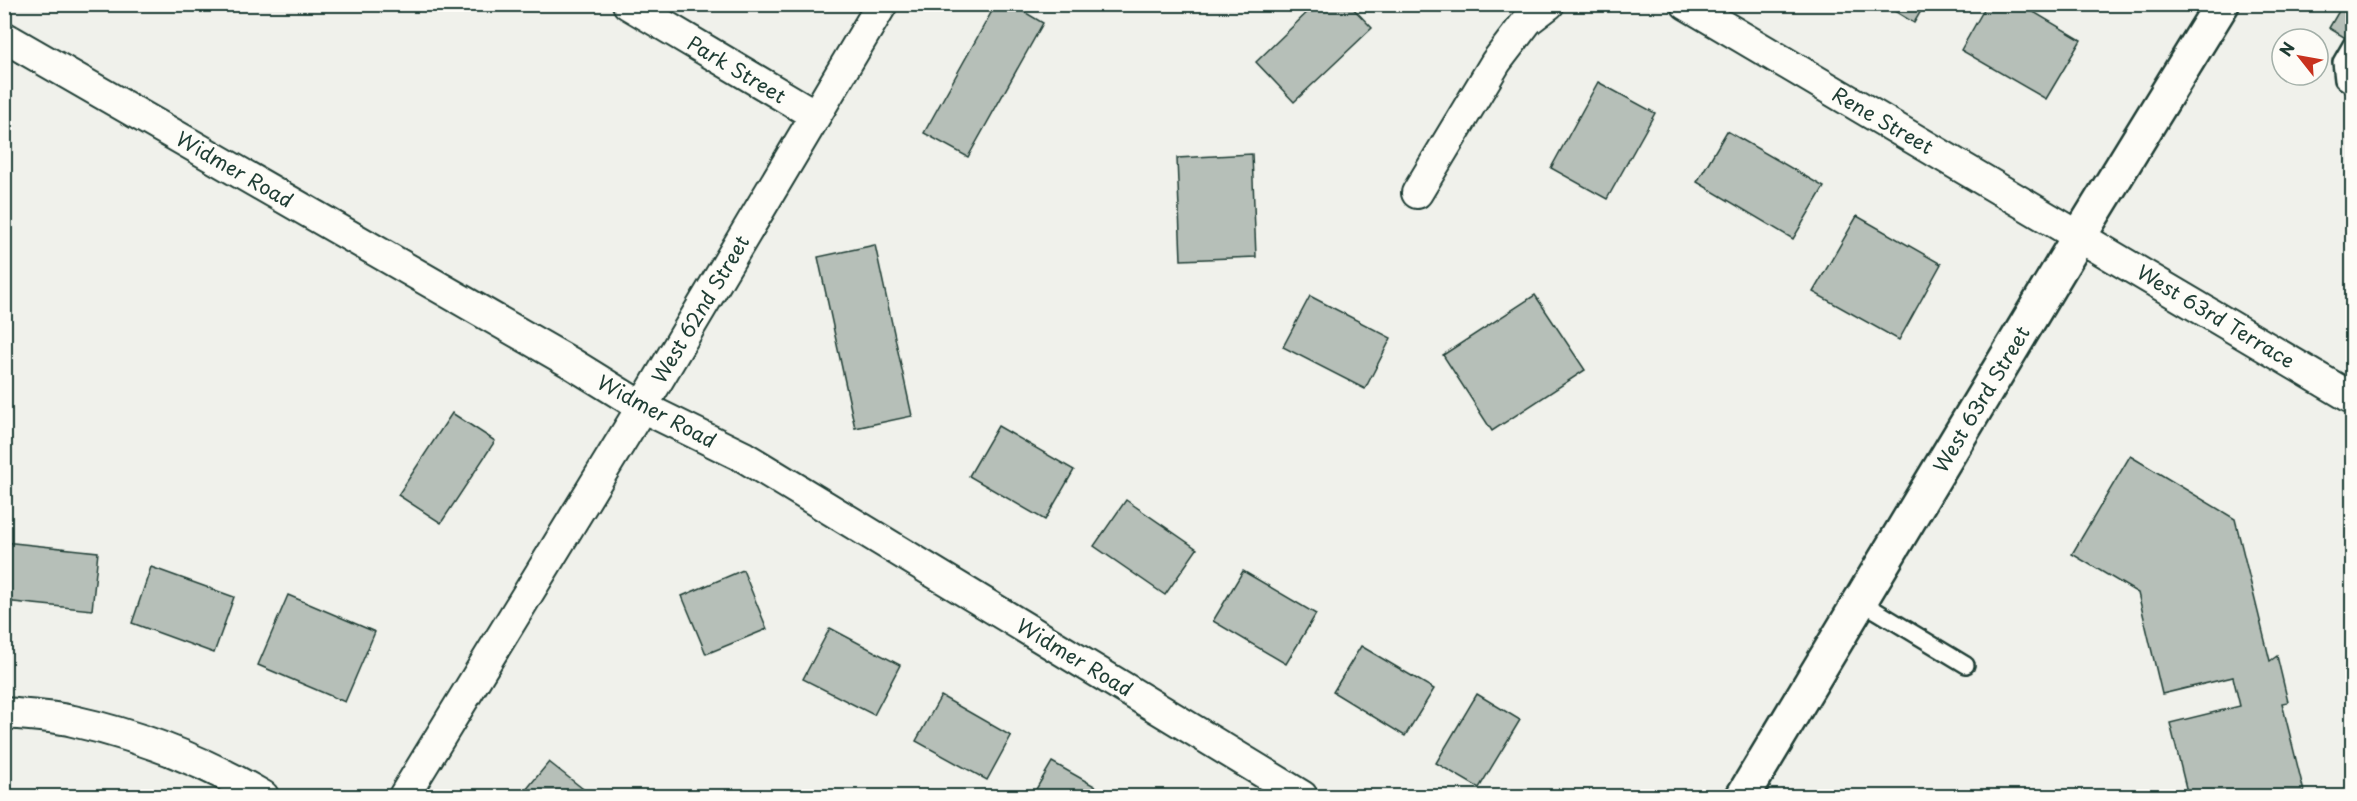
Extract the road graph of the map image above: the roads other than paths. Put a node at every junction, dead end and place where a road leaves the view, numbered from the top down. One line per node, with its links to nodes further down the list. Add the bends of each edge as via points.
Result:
1 (628, 4): 9 (street, Park Street)
2 (882, 4): 9 (street, West 62nd Street)
3 (1549, 4): 10 (street, via 1528,20 1496,62)
4 (1686, 4): 11 (street, Rene Street)
5 (2222, 4): 11 (street, West 63rd Street)
6 (4, 37): 13 (street, Widmer Road)
7 (2352, 43): 8 (lane, via 2341,62 2343,80)
8 (2352, 86)
9 (815, 115): 13 (street, West 62nd Street)
10 (1417, 193)
11 (2080, 235): 12 (street, West 63rd Terrace); 14 (street, West 63rd Street)
12 (2352, 398)
13 (642, 407): 18 (street, West 62nd Street); 19 (street, Widmer Road, via 744,457)
14 (1860, 601): 15 (lane); 20 (street, West 63rd Street)
15 (1966, 665)
16 (4, 713): 17 (street, via 71,720 163,747 223,773)
17 (263, 796)
18 (404, 796)
19 (1302, 796)
20 (1743, 796)

